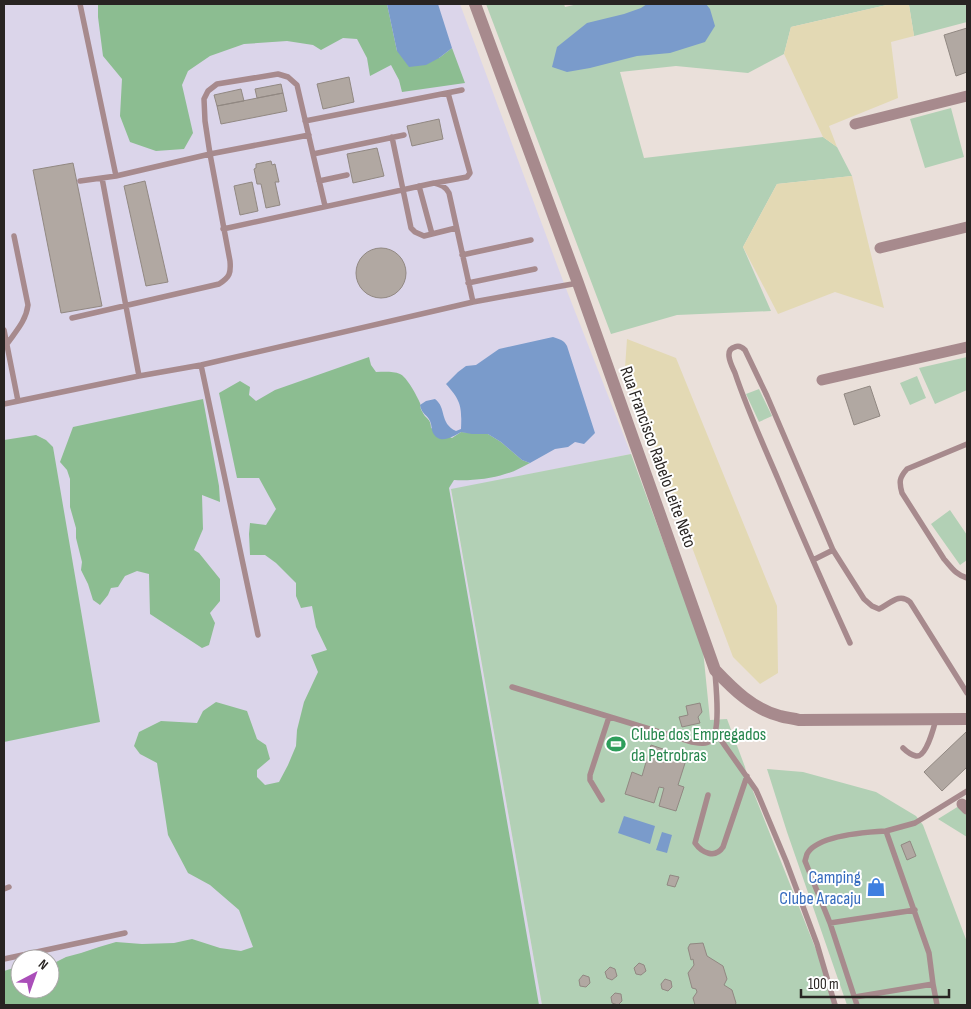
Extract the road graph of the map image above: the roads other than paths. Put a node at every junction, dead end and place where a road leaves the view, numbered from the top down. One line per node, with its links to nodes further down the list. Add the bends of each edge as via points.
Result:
1 (80, 4): 14 (lane)
2 (475, 4): 32 (street, Rua Francisco Rabelo Leite Neto)
3 (462, 90): 4 (lane)
4 (448, 93): 6 (lane); 18 (lane, via 470,173 467,177)
5 (967, 96): 7 (street)
6 (305, 122): 8 (lane); 11 (lane, via 297,85 288,76 278,74 218,84 208,91 204,99)
7 (855, 124)
8 (309, 135): 11 (lane); 12 (lane)
9 (404, 135): 10 (lane)
10 (392, 137): 12 (lane); 20 (lane)
11 (210, 154): 14 (lane); 24 (lane)
12 (313, 154): 17 (lane)
13 (347, 175): 17 (lane)
14 (116, 176): 15 (lane)
15 (102, 178): 16 (lane); 34 (lane)
16 (80, 181)
17 (319, 182): 21 (lane)
18 (434, 183): 19 (lane); 23 (lane, via 445,187 448,192)
19 (419, 186): 20 (lane); 25 (lane)
20 (403, 190): 21 (lane); 25 (lane, via 411,228 424,236)
21 (325, 206): 24 (lane)
22 (967, 227): 28 (street)
23 (456, 228): 25 (lane); 29 (lane)
24 (223, 229): 34 (lane, via 231,271 227,278 219,284)
25 (432, 234)
26 (14, 236): 37 (lane, via 28,305 27,314)
27 (531, 240): 29 (lane)
28 (880, 248)
29 (462, 255): 31 (lane)
30 (535, 269): 31 (lane)
31 (468, 283): 33 (lane)
32 (578, 283): 33 (lane); 50 (street, Rua Francisco Rabelo Leite Neto)
33 (473, 302): 39 (lane)
34 (126, 305): 35 (lane); 40 (lane)
35 (72, 318)
36 (4, 330): 37 (lane)
37 (7, 344): 42 (lane)
38 (967, 347): 41 (street)
39 (201, 365): 40 (lane); 48 (lane)
40 (140, 376): 42 (lane)
41 (822, 380)
42 (18, 401): 43 (lane)
43 (4, 404)
44 (967, 444): 47 (lane, via 908,469 900,483 902,493 944,559 959,576)
45 (833, 550): 46 (lane); 46 (lane, via 748,356 741,347 732,348 728,355 743,398); 52 (lane, via 864,599 872,606 879,609 903,598 910,602)
46 (813, 560): 49 (lane)
47 (967, 578)
48 (258, 635)
49 (850, 643)
50 (715, 670): 54 (street, Rua Francisco Rabelo Leite Neto, via 753,704 778,716 799,720); 56 (lane)
51 (512, 687): 53 (lane)
52 (967, 693)
53 (609, 716): 56 (lane, via 704,744); 61 (lane, via 590,775)
54 (936, 719): 55 (street, Rua Francisco Rabelo Leite Neto); 57 (lane, via 920,756)
55 (967, 719)
56 (716, 733): 58 (lane)
57 (902, 748)
58 (747, 776): 60 (lane, via 723,847 721,851 709,854 695,843); 69 (lane, via 786,861 817,944)
59 (967, 791): 62 (lane, via 915,823)
60 (708, 795)
61 (602, 800)
62 (886, 831): 63 (lane); 64 (lane, via 857,833 820,842 807,854 805,861)
63 (915, 910): 64 (lane); 67 (lane, via 929,952)
64 (830, 923): 68 (lane)
65 (125, 933): 66 (lane)
66 (4, 959)
67 (933, 984): 68 (lane); 71 (lane)
68 (854, 997): 70 (lane)
69 (835, 1005)
70 (857, 1005)
71 (937, 1005)

